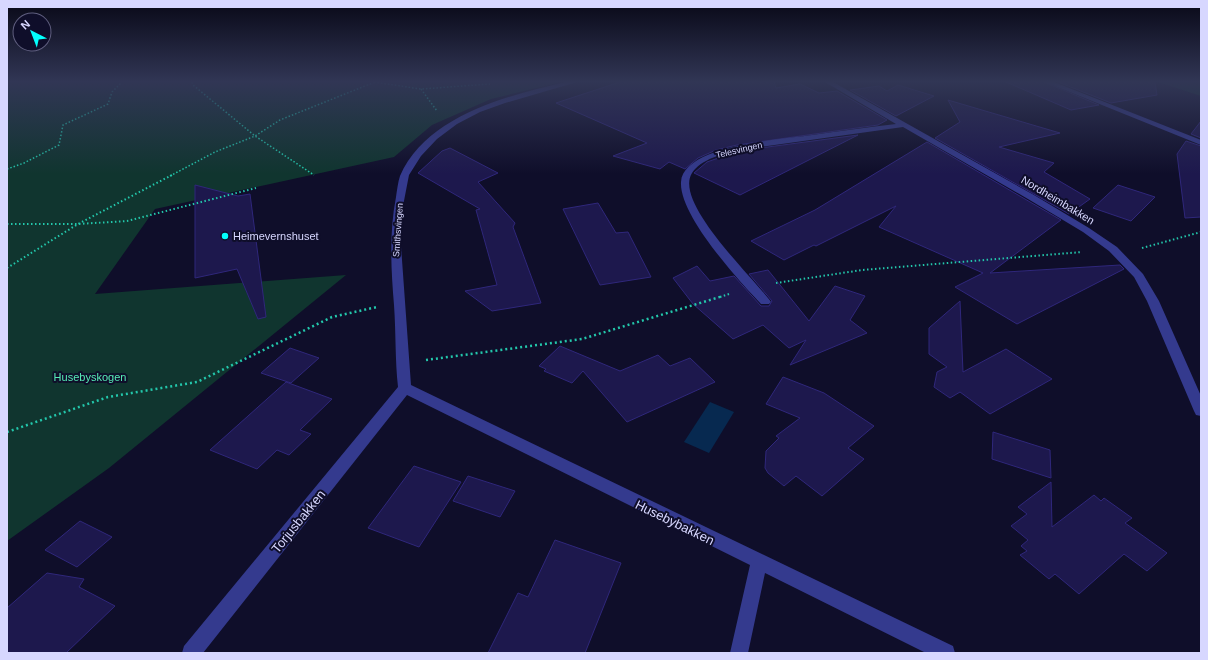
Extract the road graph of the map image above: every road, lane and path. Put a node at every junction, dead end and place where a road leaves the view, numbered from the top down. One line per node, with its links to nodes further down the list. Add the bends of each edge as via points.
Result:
1 (89, 113): 12 (path, via 63,125 59,145)
2 (227, 113): 10 (path)
3 (298, 113): 10 (path, via 280,120)
4 (438, 113): 9 (path)
5 (476, 113): 9 (street, Smithsvingen)
6 (882, 113): 8 (street, Nordheimbakken)
7 (1125, 113): 11 (street)
8 (903, 125): 18 (street, Nordheimbakken, via 1031,197); 21 (street, Telesvingen, via 732,150 701,161 688,172 684,180 689,204 741,276)
9 (448, 127): 20 (street, Smithsvingen, via 414,158 405,176 397,211 396,233)
10 (255, 136): 13 (path); 16 (path, via 215,152)
11 (1201, 143)
12 (7, 169)
13 (314, 175)
14 (256, 188): 16 (path, via 127,221)
15 (7, 224): 16 (path)
16 (78, 224): 19 (path)
17 (1201, 232): 18 (path, via 1146,248)
18 (1113, 249): 23 (street, Nordheimbakken, via 1139,276 1153,301)
19 (7, 268)
20 (400, 302): 22 (street, Smithsvingen); 24 (path, via 332,317 197,382 108,397)
21 (765, 302)
22 (405, 388): 25 (street, Husebybakken); 26 (street, Torjusbakken)
23 (1201, 411)
24 (7, 432)
25 (759, 563): 27 (street); 28 (street, Husebybakken)
26 (191, 653)
27 (739, 653)
28 (946, 653)

